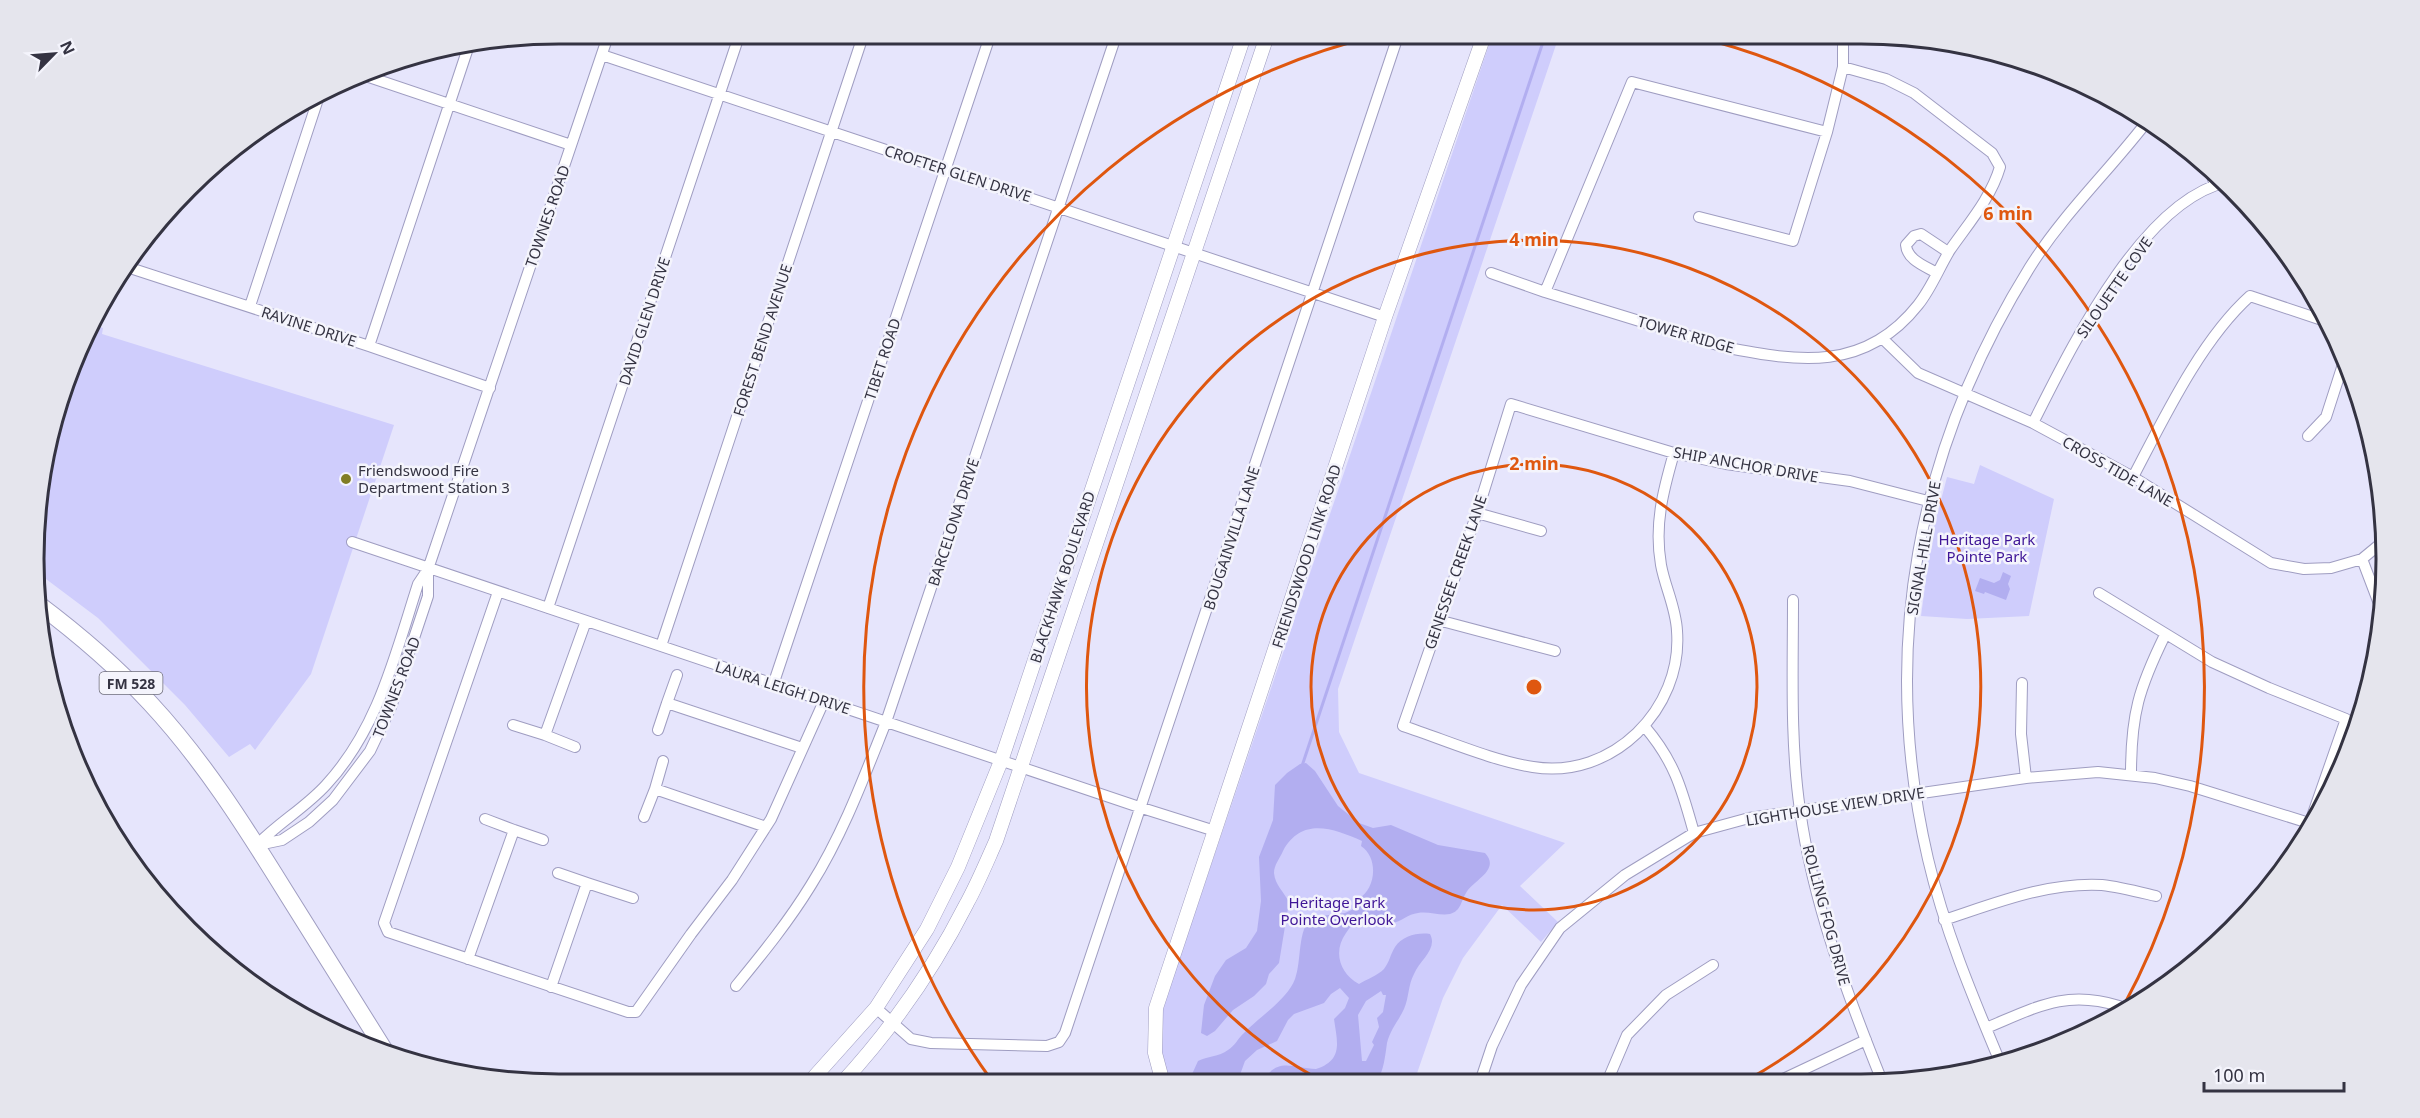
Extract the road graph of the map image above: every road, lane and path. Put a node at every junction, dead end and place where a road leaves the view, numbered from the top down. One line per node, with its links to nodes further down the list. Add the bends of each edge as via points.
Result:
1 (606, 44): 12 (street, TOWNES ROAD)
2 (736, 44): 15 (street, DAVID GLEN DRIVE)
3 (860, 44): 21 (street, FOREST BEND AVENUE)
4 (987, 44): 24 (street, TIBET ROAD)
5 (1113, 44): 26 (street, BARCELONA DRIVE)
6 (1241, 44): 18 (main road, BLACKHAWK BOULEVARD)
7 (1264, 44): 19 (main road, BLACKHAWK BOULEVARD)
8 (1395, 44): 34 (street, BOUGAINVILLA LANE)
9 (1481, 44): 37 (main road, FRIENDSWOOD LINK ROAD)
10 (1843, 44): 13 (street)
11 (467, 52): 17 (street)
12 (602, 55): 15 (street, CROFTER GLEN DRIVE); 23 (street, TOWNES ROAD)
13 (1843, 67): 22 (street); 29 (street, TOWER RIDGE, via 1886,79 1914,93 1992,153 2000,167 1995,183)
14 (373, 79): 17 (street)
15 (719, 95): 21 (street, CROFTER GLEN DRIVE); 64 (street, DAVID GLEN DRIVE)
16 (316, 105): 36 (street)
17 (449, 105): 23 (street); 40 (street)
18 (1218, 112): 19 (main road); 28 (main road, BLACKHAWK BOULEVARD)
19 (1239, 120): 30 (main road, BLACKHAWK BOULEVARD)
20 (2142, 127): 43 (street, SIGNAL HILL DRIVE, via 2060,224 2031,266)
21 (832, 131): 24 (street, CROFTER GLEN DRIVE); 69 (street, FOREST BEND AVENUE)
22 (1827, 132): 27 (street, via 1793,242); 35 (street, via 1632,82)
23 (571, 144): 42 (street, TOWNES ROAD)
24 (945, 168): 26 (street, CROFTER GLEN DRIVE); 73 (street, TIBET ROAD)
25 (2215, 185): 47 (street, SILOUETTE COVE, via 2170,213 2143,241 2100,300)
26 (1059, 206): 28 (street, CROFTER GLEN DRIVE); 76 (street, BARCELONA DRIVE)
27 (1699, 217)
28 (1174, 247): 30 (street, CROFTER GLEN DRIVE); 44 (main road, BLACKHAWK BOULEVARD)
29 (1948, 252): 33 (street, TOWER RIDGE); 33 (street, via 1921,234 1906,245 1913,259)
30 (1195, 254): 34 (street, CROFTER GLEN DRIVE); 45 (main road, BLACKHAWK BOULEVARD)
31 (133, 269): 36 (street, RAVINE DRIVE)
32 (1491, 273): 35 (street, TOWER RIDGE)
33 (1937, 273): 39 (street, TOWER RIDGE, via 1920,303)
34 (1313, 292): 37 (street, CROFTER GLEN DRIVE); 91 (street, BOUGAINVILLA LANE)
35 (1545, 292): 39 (street, TOWER RIDGE, via 1751,352 1833,357)
36 (250, 306): 40 (street, RAVINE DRIVE)
37 (1386, 317): 98 (main road, FRIENDSWOOD LINK ROAD)
38 (2316, 318): 50 (street, via 2250,296 2237,307 2192,369)
39 (1883, 339): 43 (street, CROSS TIDE LANE, via 1918,373)
40 (369, 346): 42 (street, RAVINE DRIVE)
41 (2341, 372): 48 (street, via 2326,417)
42 (490, 388): 59 (street, TOWNES ROAD)
43 (1963, 393): 47 (street, CROSS TIDE LANE); 51 (street, SIGNAL HILL DRIVE)
44 (1120, 404): 45 (main road); 53 (main road, BLACKHAWK BOULEVARD)
45 (1142, 411): 54 (main road, BLACKHAWK BOULEVARD)
46 (1531, 411): 49 (street, SHIP ANCHOR DRIVE); 52 (street, GENESSEE CREEK LANE, via 1511,404)
47 (2033, 423): 50 (street, CROSS TIDE LANE)
48 (2308, 435)
49 (1674, 453): 51 (street, SHIP ANCHOR DRIVE, via 1851,481); 78 (street, via 1658,517 1661,566 1677,631 1676,661 1661,703)
50 (2133, 477): 58 (street, CROSS TIDE LANE, via 2271,563 2304,569 2331,568)
51 (1928, 501): 89 (street, SIGNAL HILL DRIVE, via 1909,626 1909,740)
52 (1477, 513): 55 (street); 66 (street, GENESSEE CREEK LANE)
53 (1080, 524): 54 (main road); 84 (main road, BLACKHAWK BOULEVARD)
54 (1101, 531): 85 (main road, BLACKHAWK BOULEVARD)
55 (1541, 531)
56 (352, 542): 59 (street, LAURA LEIGH DRIVE)
57 (2376, 548): 58 (street)
58 (2362, 559): 62 (street)
59 (428, 569): 60 (street, LAURA LEIGH DRIVE); 101 (street, TOWNES ROAD, via 418,584 381,695 360,742 324,787); 101 (street, TOWNES ROAD, via 428,596 391,707 370,751 333,800 309,822 282,840)
60 (498, 592): 64 (street, LAURA LEIGH DRIVE); 107 (street, via 384,922 388,932)
61 (2099, 593): 68 (street)
62 (2375, 593)
63 (1793, 600): 92 (street, ROLLING FOG DRIVE, via 1792,732)
64 (548, 608): 67 (street, LAURA LEIGH DRIVE)
65 (47, 611): 101 (main road, FM 528, via 94,649 150,703 211,776)
66 (1438, 620): 70 (street); 78 (street, GENESSEE CREEK LANE, via 1403,726 1514,763 1559,769 1603,757)
67 (586, 621): 69 (street, LAURA LEIGH DRIVE); 80 (street)
68 (2166, 635): 86 (street, via 2140,693 2131,741); 90 (street, via 2212,662 2346,719)
69 (661, 646): 73 (street, LAURA LEIGH DRIVE)
70 (1555, 651)
71 (676, 675): 75 (street)
72 (2022, 683): 87 (street, via 2021,734)
73 (772, 685): 74 (street, LAURA LEIGH DRIVE)
74 (824, 701): 76 (street, LAURA LEIGH DRIVE); 82 (street)
75 (667, 703): 79 (street); 82 (street)
76 (886, 722): 84 (street, LAURA LEIGH DRIVE); 109 (street, BARCELONA DRIVE, via 852,808 812,884 783,929)
77 (513, 725): 80 (street)
78 (1645, 727): 99 (street, via 1673,767)
79 (658, 730)
80 (545, 735): 81 (street)
81 (575, 747)
82 (802, 748): 96 (street)
83 (663, 761): 88 (street)
84 (1001, 761): 85 (street, LAURA LEIGH DRIVE); 112 (main road, BLACKHAWK BOULEVARD, via 958,867 927,929)
85 (1021, 767): 91 (street, LAURA LEIGH DRIVE); 113 (main road, BLACKHAWK BOULEVARD, via 996,841 967,904 931,966)
86 (2131, 774): 87 (street, LIGHTHOUSE VIEW DRIVE, via 2098,772); 95 (street, LIGHTHOUSE VIEW DRIVE, via 2190,786)
87 (2026, 778): 89 (street, LIGHTHOUSE VIEW DRIVE)
88 (655, 789): 93 (street); 96 (street)
89 (1915, 793): 92 (street, LIGHTHOUSE VIEW DRIVE); 106 (street, SIGNAL HILL DRIVE)
90 (2320, 793)
91 (1142, 808): 98 (street, LAURA LEIGH DRIVE); 113 (street, BOUGAINVILLA LANE, via 1059,1042 1037,1047 932,1043 911,1039)
92 (1800, 811): 99 (street, LIGHTHOUSE VIEW DRIVE, via 1749,818); 115 (street, ROLLING FOG DRIVE, via 1827,925)
93 (645, 817)
94 (485, 819): 97 (street)
95 (2303, 824)
96 (766, 827): 110 (street, via 636,1012)
97 (514, 830): 100 (street); 107 (street)
98 (1215, 831): 121 (main road, FRIENDSWOOD LINK ROAD, via 1156,1008 1155,1053)
99 (1694, 833): 122 (street, LIGHTHOUSE VIEW DRIVE, via 1625,875 1560,928 1521,985)
100 (543, 840)
101 (257, 845): 116 (main road, FM 528)
102 (558, 873): 103 (street)
103 (586, 883): 105 (street); 110 (street)
104 (2156, 897): 106 (street, via 2103,885 2058,887 2029,892)
105 (633, 898)
106 (1944, 920): 114 (street, SIGNAL HILL DRIVE)
107 (468, 959): 110 (street)
108 (1713, 965): 123 (street, via 1666,995 1627,1035)
109 (736, 986)
110 (551, 987)
111 (2118, 1006): 114 (street, via 2097,999 2069,999)
112 (876, 1008): 113 (street); 119 (main road, BLACKHAWK BOULEVARD)
113 (891, 1023): 120 (main road, BLACKHAWK BOULEVARD)
114 (1986, 1028): 117 (street, SIGNAL HILL DRIVE)
115 (1866, 1040): 118 (street, ROLLING FOG DRIVE); 124 (street)
116 (379, 1042)
117 (1998, 1056)
118 (1879, 1073)
119 (817, 1074)
120 (850, 1074)
121 (1161, 1074)
122 (1483, 1074)
123 (1610, 1074)
124 (1794, 1074)

